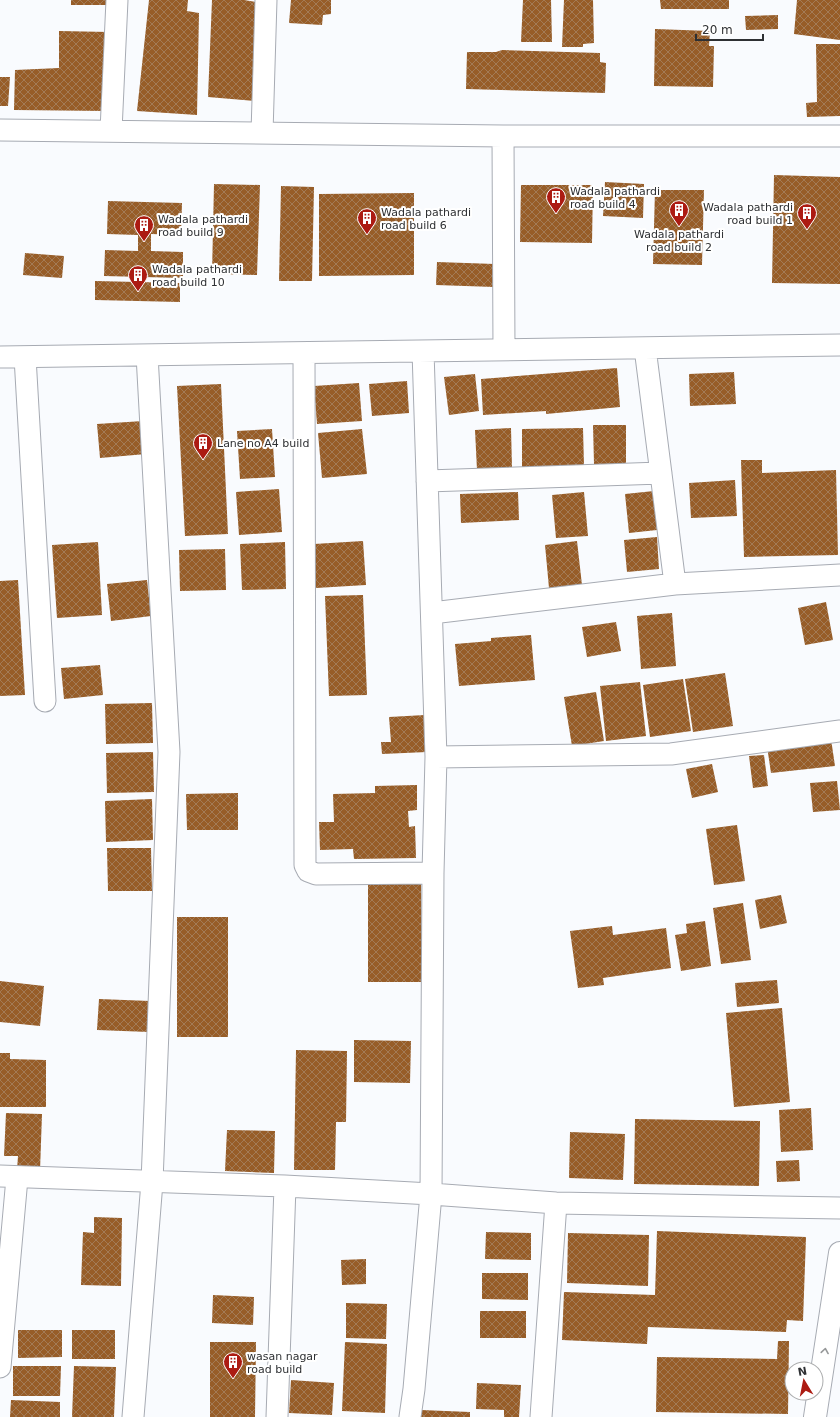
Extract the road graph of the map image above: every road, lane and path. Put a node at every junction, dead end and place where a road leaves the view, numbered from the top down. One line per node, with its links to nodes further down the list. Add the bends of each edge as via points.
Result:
1 (117, 0): 4 (street)
2 (266, 0): 5 (street)
3 (0, 130): 4 (street)
4 (111, 131): 5 (street)
5 (262, 133): 6 (street)
6 (503, 136): 7 (street); 10 (street)
7 (840, 136)
8 (840, 345): 9 (street)
9 (645, 348): 10 (street); 16 (street)
10 (504, 350): 11 (street)
11 (423, 351): 12 (street); 17 (street)
12 (304, 353): 13 (street); 24 (street, via 305,865 308,871 316,874)
13 (147, 355): 15 (street); 26 (street, via 168,752)
14 (0, 357): 15 (street)
15 (25, 357): 21 (street)
16 (662, 473): 17 (street); 19 (street)
17 (427, 482): 20 (street)
18 (840, 575): 19 (street)
19 (675, 584): 20 (street)
20 (432, 612): 23 (street)
21 (45, 701)
22 (840, 731): 23 (street, via 671,754)
23 (436, 757): 24 (street)
24 (433, 873): 28 (street)
25 (9, 1177): 26 (street); 32 (street)
26 (152, 1182): 27 (street); 33 (street)
27 (285, 1186): 28 (street); 34 (street)
28 (431, 1194): 29 (street); 35 (street)
29 (556, 1203): 30 (street); 36 (street)
30 (840, 1208)
31 (840, 1253): 37 (main road, one-way to 31)
32 (0, 1367)
33 (133, 1417)
34 (277, 1417)
35 (410, 1417)
36 (541, 1417)
37 (815, 1417)

